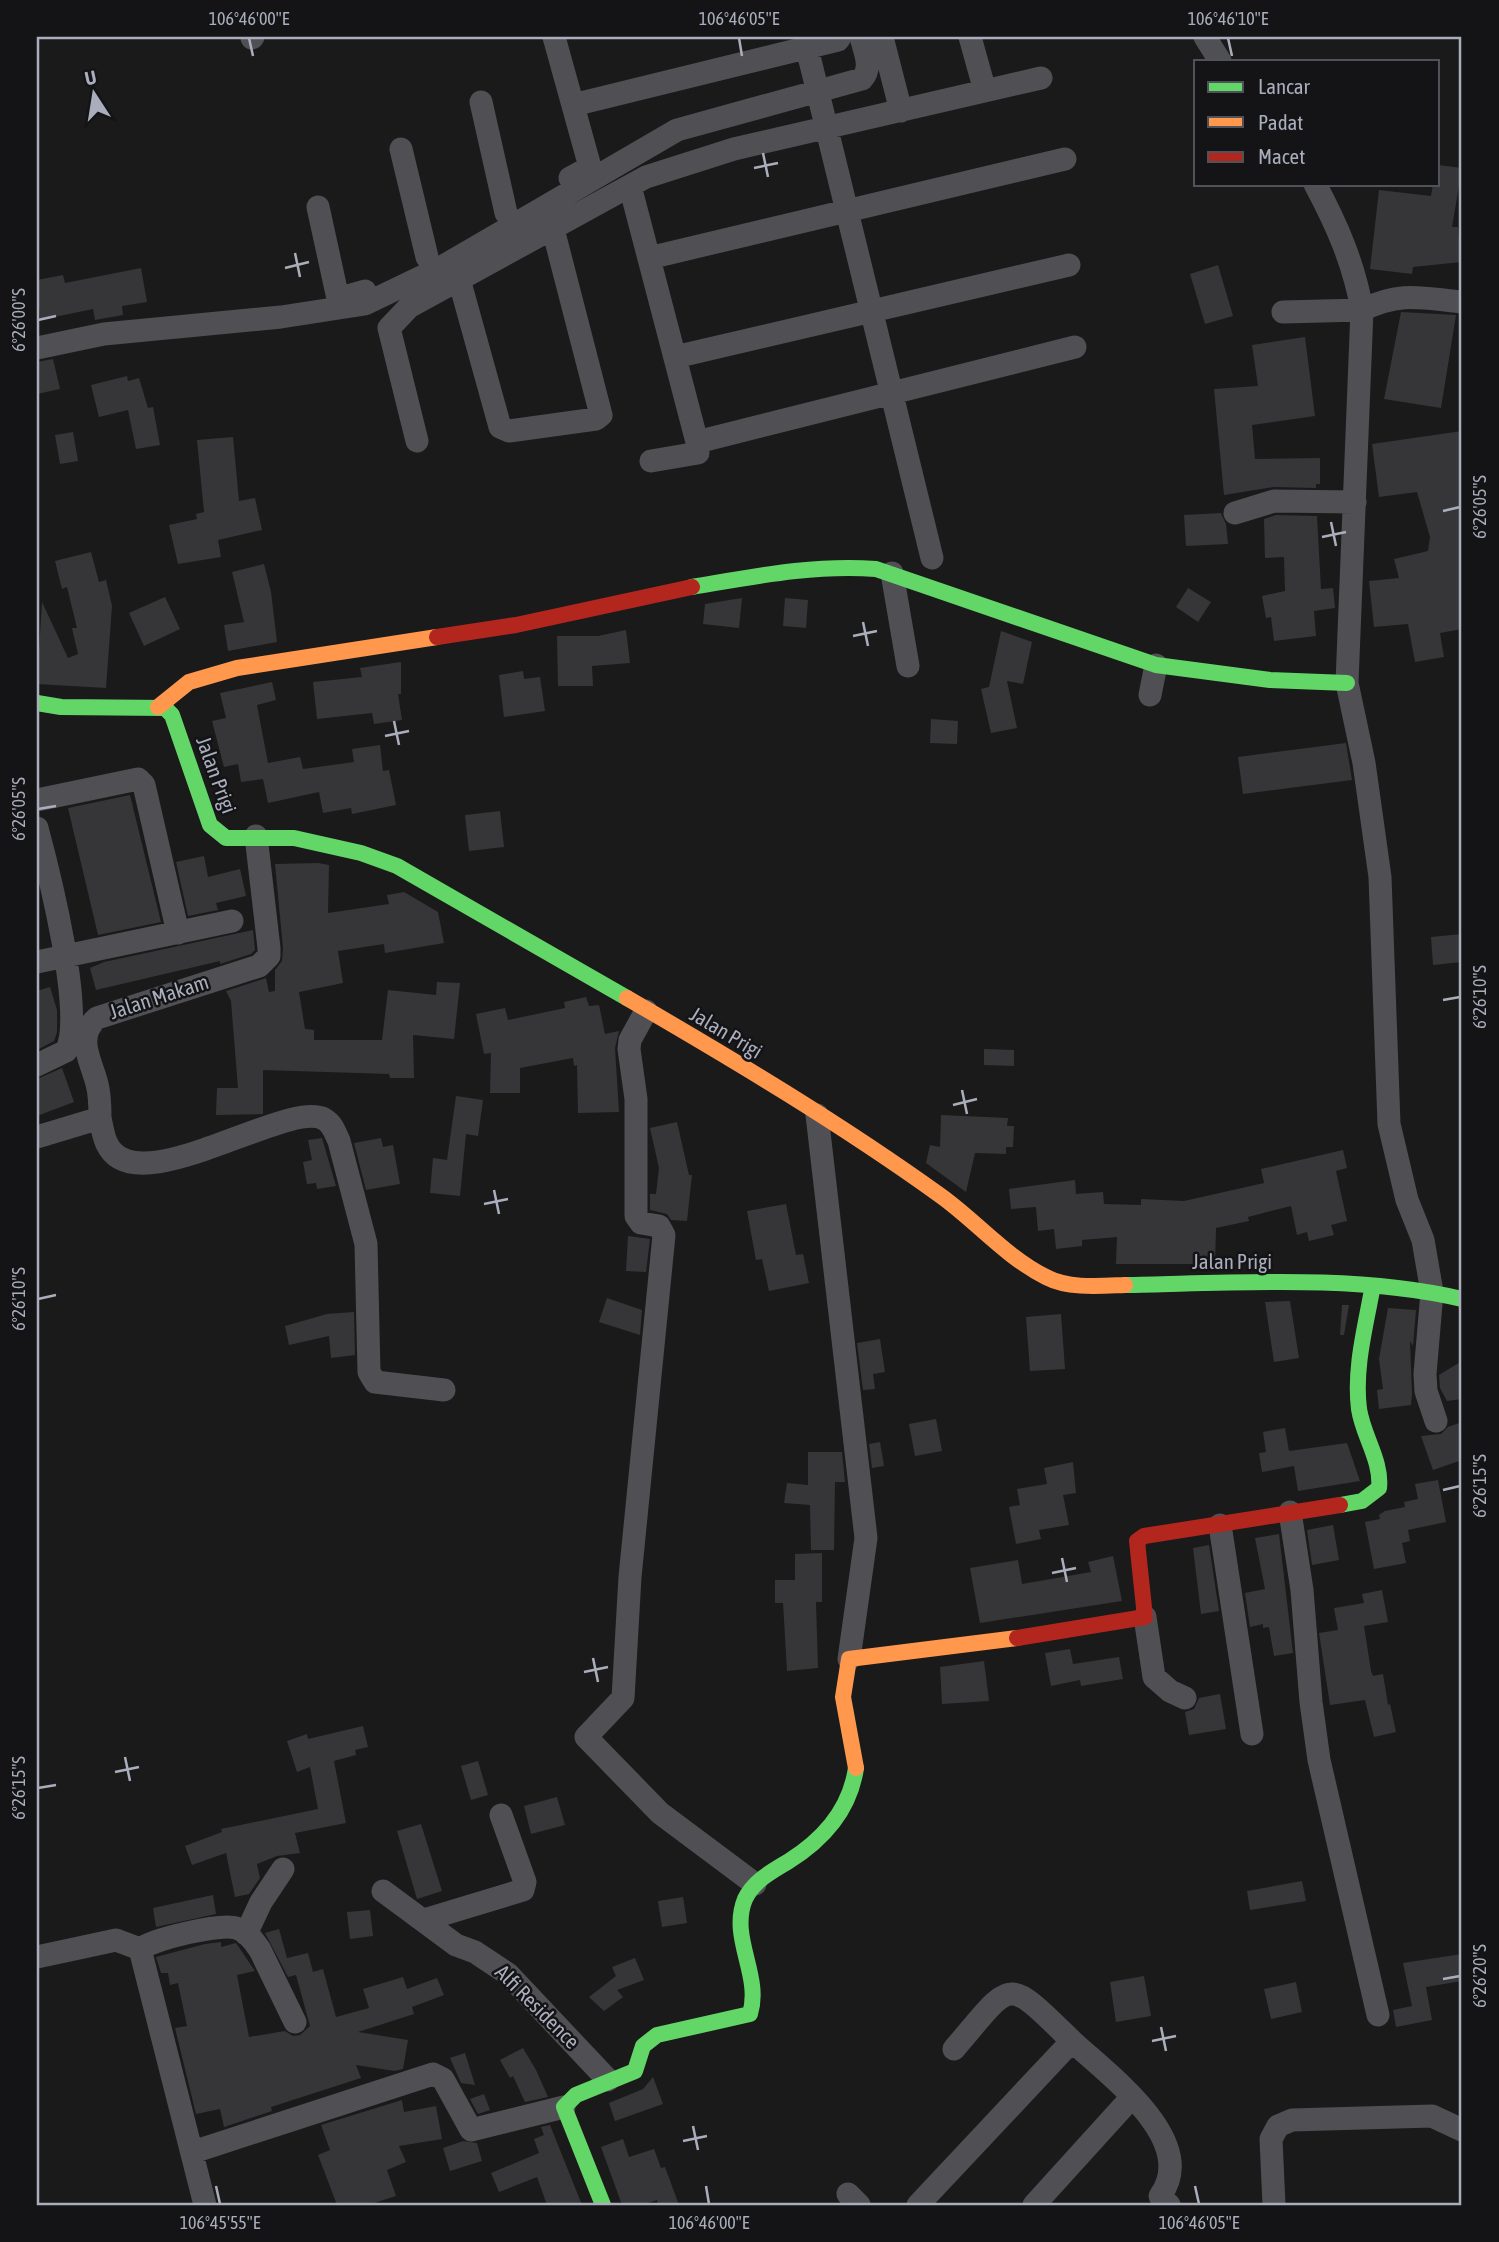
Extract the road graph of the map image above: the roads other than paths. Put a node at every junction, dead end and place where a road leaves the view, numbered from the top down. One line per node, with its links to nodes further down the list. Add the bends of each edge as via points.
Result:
1 (554, 37): 13 (street)
2 (840, 37): 7 (street)
3 (861, 37): 11 (street, via 867,74)
4 (882, 37): 14 (street)
5 (971, 37): 10 (street)
6 (1205, 37): 8 (street)
7 (807, 48): 11 (street); 13 (street)
8 (1219, 60)
9 (1041, 78): 10 (street)
10 (985, 91): 14 (street)
11 (818, 92): 15 (street); 33 (street, via 677,130 440,268 365,304 104,334)
12 (481, 102): 22 (street)
13 (573, 105): 22 (street, via 590,167)
14 (901, 110): 15 (street)
15 (827, 128): 18 (street, via 734,149); 21 (street)
16 (401, 149): 24 (street)
17 (1065, 159): 21 (street)
18 (630, 186): 23 (street); 25 (street)
19 (1316, 186): 30 (street, via 1341,233)
20 (318, 207): 24 (street, via 340,296 358,295)
21 (847, 211): 25 (street); 29 (street)
22 (506, 214): 24 (street)
23 (553, 229): 27 (street); 27 (street, via 601,415 596,419 509,431 500,426)
24 (427, 257)
25 (649, 258): 34 (street)
26 (1069, 265): 29 (street)
27 (459, 279): 36 (street, via 409,307 389,328)
28 (1462, 302): 30 (street, via 1404,296)
29 (871, 310): 34 (street); 35 (street)
30 (1362, 310): 31 (street); 39 (street)
31 (1283, 312)
32 (1074, 347): 35 (street)
33 (37, 348)
34 (675, 357): 37 (street)
35 (892, 393): 37 (street); 41 (street)
36 (417, 441)
37 (697, 442): 38 (street, via 698,453)
38 (651, 461)
39 (1355, 502): 40 (street, via 1274,501); 45 (street)
40 (1235, 513)
41 (932, 558)
42 (892, 573): 43 (street); 44 (street); 48 (street, via 849,567 750,577 516,625 237,668 189,682)
43 (1156, 664): 45 (street, via 1270,680); 46 (street)
44 (908, 666)
45 (1347, 683): 62 (street, via 1380,877 1390,1124 1407,1200 1423,1240)
46 (1150, 695)
47 (37, 703): 48 (street)
48 (158, 707): 51 (street, Jalan Prigi, via 172,715 210,825 226,838)
49 (37, 800): 53 (street, via 138,779 144,785)
50 (37, 828): 54 (street)
51 (256, 836): 56 (street, Jalan Prigi, via 328,845 397,866); 59 (street, Jalan Makam, via 269,956 260,966 108,1012 87,1026 84,1040 100,1098)
52 (232, 920): 53 (street)
53 (178, 933): 54 (street)
54 (66, 956): 55 (street); 57 (street, via 71,1044 59,1057)
55 (37, 962)
56 (646, 1011): 58 (street, Jalan Prigi); 74 (street, via 629,1049 636,1099 636,1216 641,1223 659,1226 664,1235 622,1698 586,1737 660,1813)
57 (37, 1065)
58 (817, 1115): 61 (street, Jalan Prigi, via 942,1197 1019,1261 1049,1279 1085,1286 1291,1282); 69 (street, via 866,1538)
59 (100, 1118): 60 (street); 64 (street, via 107,1145 129,1163 202,1150 291,1121 323,1118 339,1141 366,1244 369,1372 374,1382 388,1386)
60 (37, 1137)
61 (1372, 1290): 62 (street, Jalan Prigi); 66 (street, via 1357,1384 1362,1427 1379,1489 1362,1501)
62 (1432, 1292): 63 (street, Jalan Prigi); 65 (street, via 1425,1374)
63 (1462, 1299)
64 (444, 1390)
65 (1436, 1421)
66 (1290, 1512): 67 (street); 80 (street, via 1319,1760)
67 (1220, 1525): 68 (street, via 1144,1536 1137,1541); 71 (street)
68 (1144, 1617): 69 (street); 70 (street, via 1154,1677)
69 (849, 1659): 74 (street, via 842,1672 842,1688 857,1764 849,1796 824,1835)
70 (1185, 1698)
71 (1252, 1734)
72 (500, 1815): 76 (street, via 525,1882 523,1890)
73 (283, 1869): 77 (street)
74 (755, 1884): 84 (street, via 738,1925 754,1996 750,2014 657,2035 643,2046 635,2071)
75 (383, 1891): 76 (street, Alfi Residence)
76 (424, 1920): 84 (street, Alfi Residence, via 456,1945 508,1974)
77 (246, 1934): 78 (street, via 239,1928 218,1928 152,1942); 81 (street, via 260,1950)
78 (140, 1949): 79 (street, via 116,1940); 88 (street)
79 (37, 1956)
80 (1378, 2015)
81 (295, 2022)
82 (1072, 2041): 83 (street, via 1025,1996 1011,1992 1000,1995); 85 (street); 92 (street)
83 (954, 2049)
84 (608, 2080): 86 (street, via 576,2095)
85 (1132, 2097): 89 (street, via 1163,2132 1170,2171); 93 (street)
86 (564, 2107): 88 (street, via 471,2130 443,2079 433,2074); 91 (street)
87 (1462, 2130): 94 (street, via 1432,2116 1292,2120 1278,2126 1271,2139)
88 (193, 2152): 90 (street)
89 (1160, 2202)
90 (205, 2205)
91 (603, 2205)
92 (918, 2205)
93 (1034, 2205)
94 (1275, 2205)

